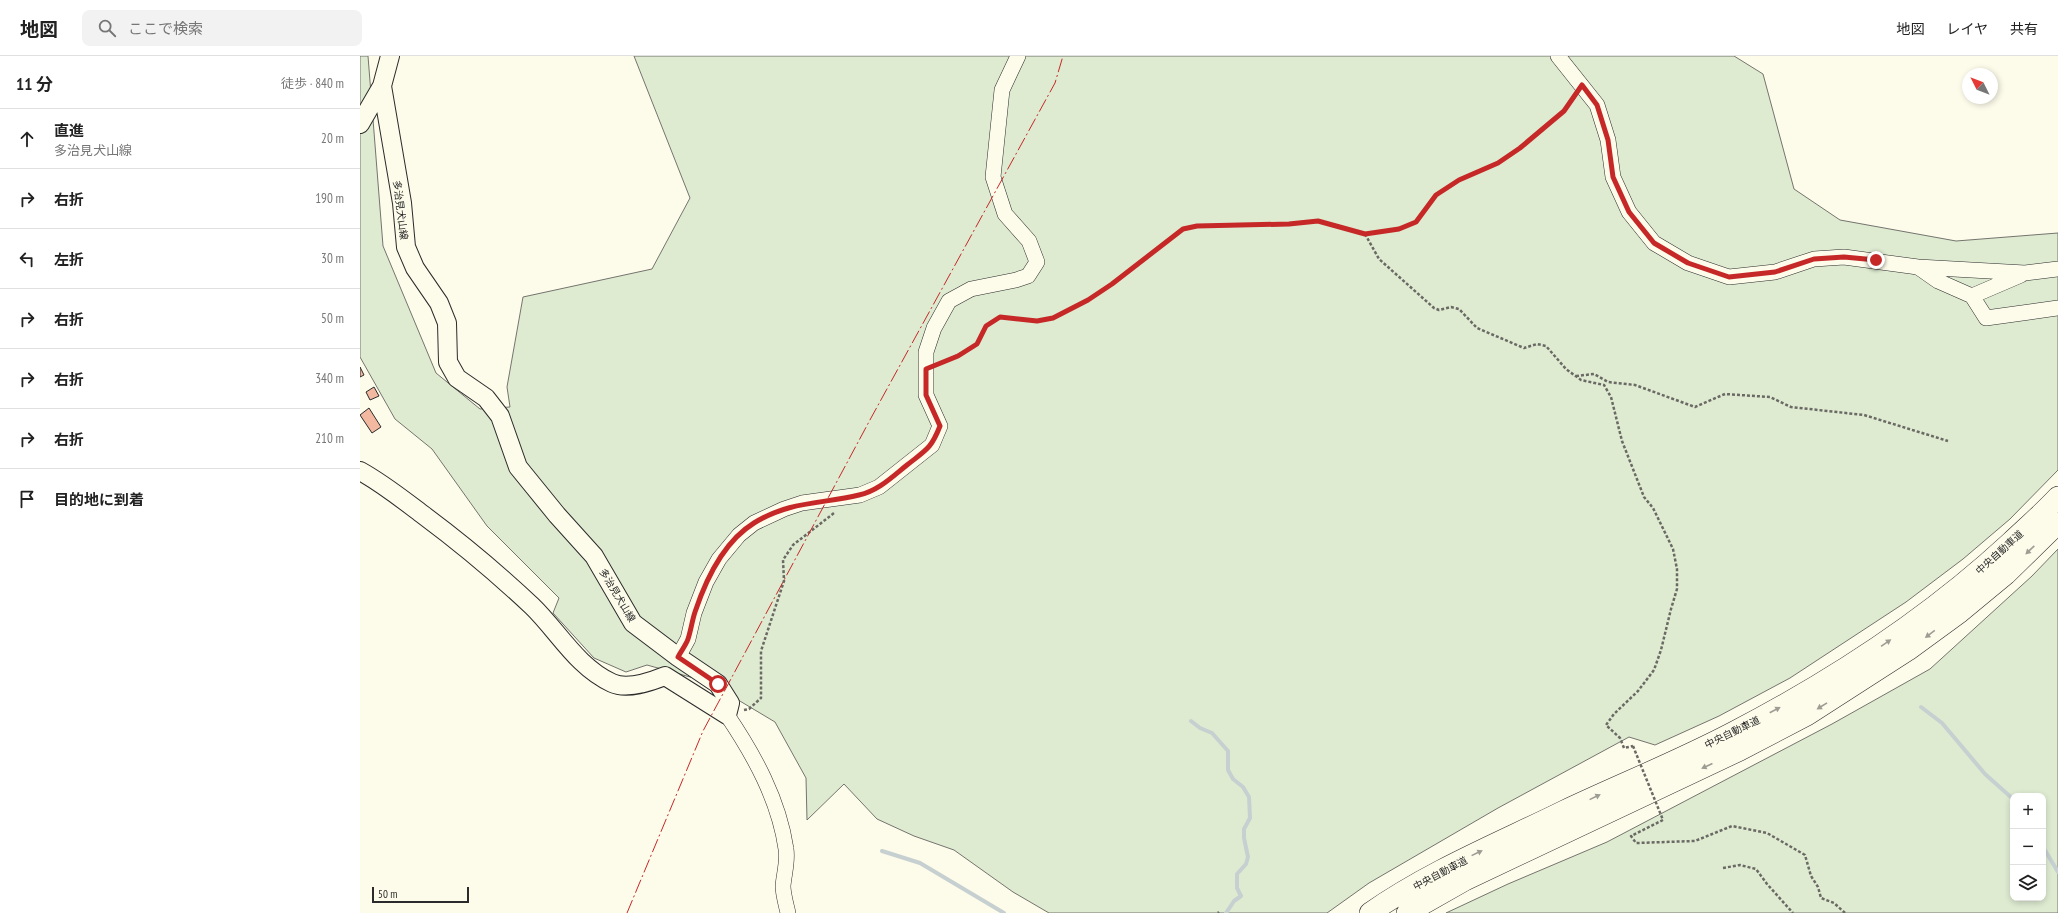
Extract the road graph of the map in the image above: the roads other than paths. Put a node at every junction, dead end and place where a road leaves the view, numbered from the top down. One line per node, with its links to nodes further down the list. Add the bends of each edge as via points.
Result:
1 (390, 56): 4 (main road, 多治見犬山線)
2 (1018, 56): 14 (street, via 1002,90 993,177 1005,214 1028,241 1037,262 1028,276 971,289 949,301 926,352 926,395 940,426 932,445 879,487 860,495 802,503 784,509 754,523 739,535 719,559 706,582 694,613 688,639)
3 (1558, 56): 6 (street, via 1597,105 1608,140 1613,177 1629,212 1654,243 1688,263 1729,277 1775,272 1814,259 1844,257)
4 (382, 86): 5 (main road, 多治見犬山線); 14 (main road, 多治見犬山線, via 402,203 406,247 415,268 439,303 447,323 448,362 458,378 486,398 500,416 518,467 552,510 594,556 633,623)
5 (360, 124)
6 (1918, 267): 8 (street); 9 (street, via 1938,281)
7 (2058, 269): 8 (street)
8 (2025, 273): 9 (street)
9 (1972, 296): 10 (street, via 1986,318)
10 (2058, 308)
11 (360, 472): 15 (main road, via 403,500 476,555 533,607 566,646 596,674 613,684 625,686 665,676)
12 (2058, 497): 17 (highway, 中央自動車道, one-way to 12, via 1438,872 1732,733 1799,698 1898,635 1949,596)
13 (2058, 524): 18 (highway, 中央自動車道, one-way to 18, via 2006,574 1960,612 1908,650 1807,715 1740,750 1465,880)
14 (678, 657): 15 (main road, 多治見犬山線, via 718,684 730,703)
15 (727, 715): 16 (street, via 750,748 782,827 786,851 783,888)
16 (788, 913)
17 (1370, 913)
18 (1408, 913)

